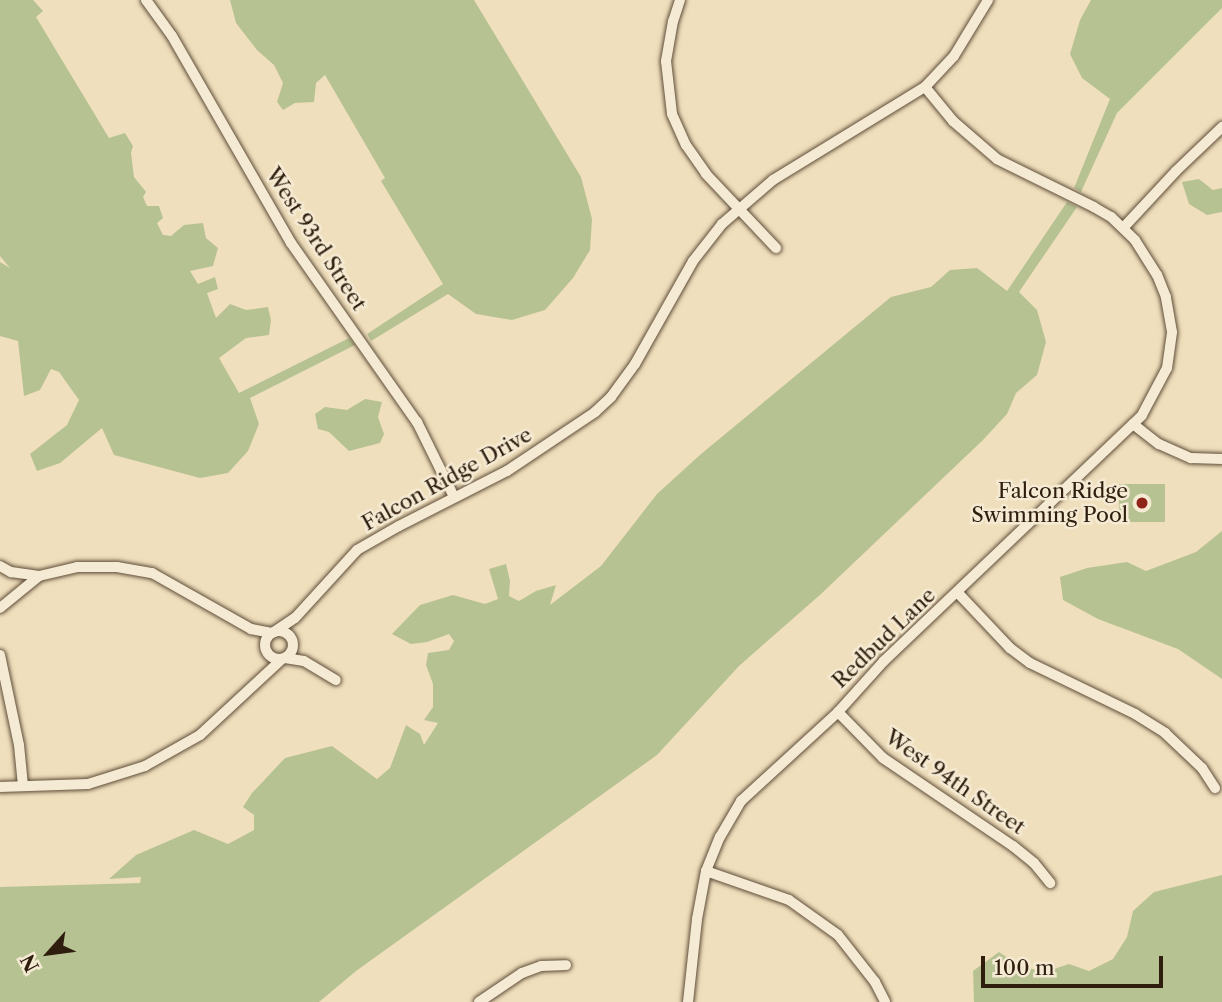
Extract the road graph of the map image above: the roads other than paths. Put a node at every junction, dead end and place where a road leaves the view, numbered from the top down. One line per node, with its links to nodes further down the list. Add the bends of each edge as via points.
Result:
1 (146, 0): 11 (street, West 93rd Street, via 172,36 291,243 417,422)
2 (681, 0): 6 (street, via 666,61 672,114 696,160)
3 (988, 0): 4 (street, Falcon Ridge Drive, via 954,56)
4 (925, 87): 6 (street, Falcon Ridge Drive, via 773,180); 7 (street, Redbud Lane, via 953,121 998,159 1094,207)
5 (1222, 127): 7 (street)
6 (739, 208): 8 (street); 11 (street, Falcon Ridge Drive, via 693,261 635,364 611,397 544,449)
7 (1124, 228): 9 (street, Redbud Lane, via 1157,275 1172,331 1159,388)
8 (776, 248)
9 (1133, 424): 10 (street, via 1159,444 1191,458); 14 (street, Redbud Lane)
10 (1222, 459)
11 (454, 497): 16 (street, Falcon Ridge Drive, via 358,550)
12 (0, 566): 13 (street)
13 (39, 576): 15 (street); 17 (street, via 77,567 152,573)
14 (958, 593): 26 (street, Redbud Lane, via 884,661); 29 (street, via 1030,663 1165,733 1202,768)
15 (0, 608)
16 (295, 618): 18 (street, Falcon Ridge Drive); 19 (street)
17 (251, 629): 18 (street); 20 (street)
18 (273, 632): 19 (street, via 288,634); 20 (street)
19 (293, 644): 22 (street); 23 (street)
20 (266, 650): 22 (street, via 273,658); 24 (street)
21 (0, 654): 27 (street)
22 (283, 659): 23 (street); 24 (street)
23 (304, 661): 25 (street)
24 (257, 680): 27 (street, via 200,735 145,766 88,784)
25 (336, 680)
26 (838, 712): 30 (street, Redbud Lane, via 741,801); 31 (street, West 94th Street, via 883,758 1013,846)
27 (23, 786): 28 (street)
28 (0, 787)
29 (1215, 788)
30 (706, 871): 34 (street, Redbud Lane); 35 (street, via 789,900 838,935)
31 (1050, 883)
32 (566, 965): 33 (street, via 522,973)
33 (480, 1002)
34 (688, 1002)
35 (885, 1002)

